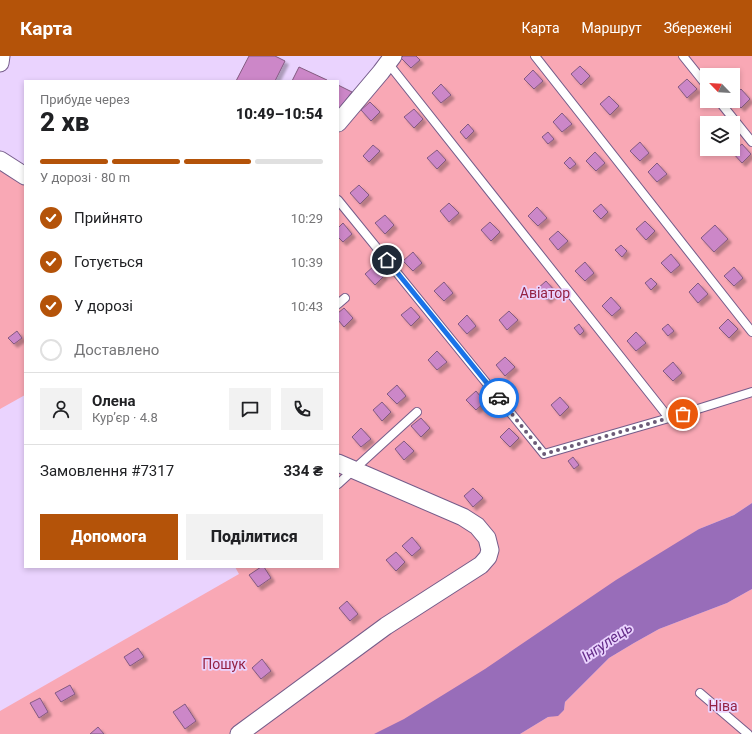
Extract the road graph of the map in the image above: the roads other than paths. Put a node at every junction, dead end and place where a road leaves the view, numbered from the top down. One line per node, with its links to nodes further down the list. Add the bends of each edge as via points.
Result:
1 (1, 56): 5 (street)
2 (535, 56): 15 (lane)
3 (683, 56): 6 (lane)
4 (391, 60): 8 (street); 18 (lane)
5 (0, 64)
6 (700, 77)
7 (725, 108): 9 (lane)
8 (339, 122)
9 (752, 142)
10 (0, 160): 11 (street)
11 (24, 175)
12 (339, 201): 18 (lane, via 544,454)
13 (345, 298): 14 (lane)
14 (339, 303)
15 (752, 332)
16 (752, 392): 18 (lane)
17 (417, 412): 20 (lane)
18 (669, 418)
19 (339, 463): 20 (street)
20 (354, 470): 21 (lane); 23 (street, via 463,517 477,526 487,538 490,550 488,557 481,565 386,626)
21 (339, 483)
22 (700, 693): 24 (lane)
23 (239, 734)
24 (748, 734)

